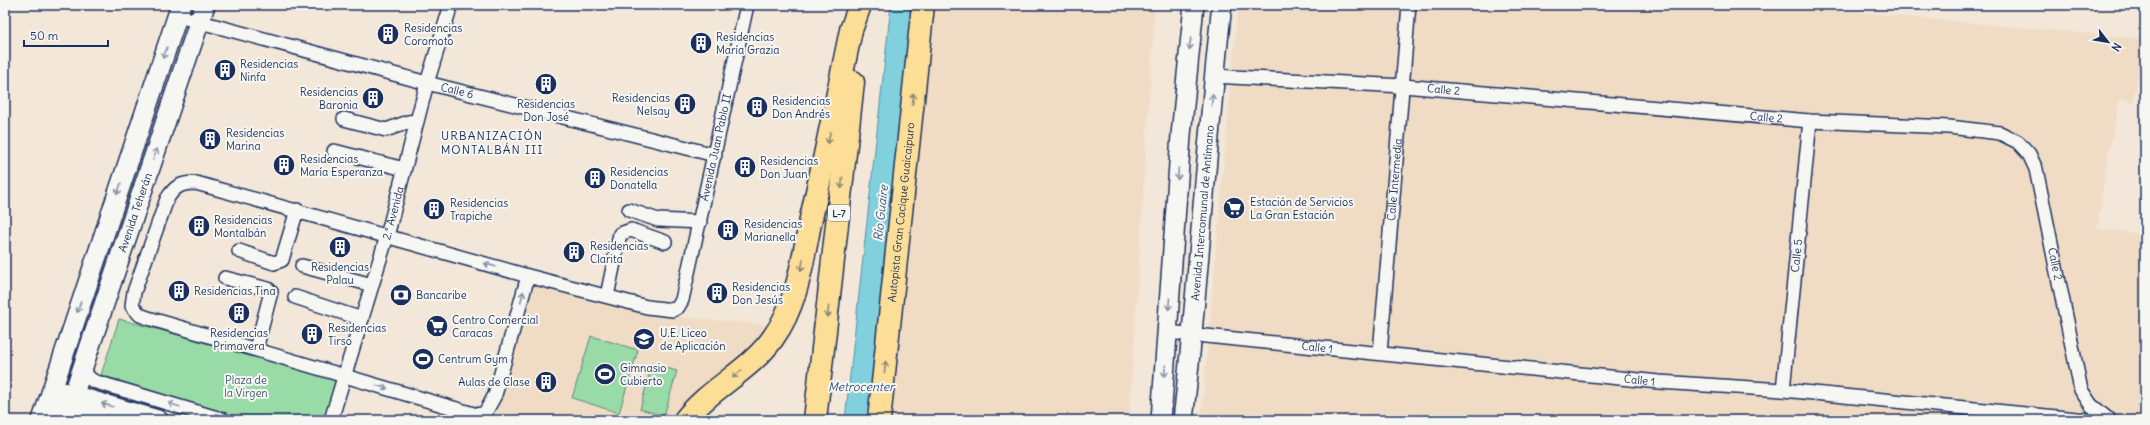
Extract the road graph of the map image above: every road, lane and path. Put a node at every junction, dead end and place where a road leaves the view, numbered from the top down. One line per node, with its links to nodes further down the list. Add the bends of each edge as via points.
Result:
1 (451, 5): 11 (street, 2.° Avenida)
2 (747, 5): 17 (street, Avenida Juan Pablo II)
3 (861, 5): 45 (highway, one-way to 45, via 852,30 801,270 784,320 758,356 694,408); 46 (highway, L-7, one-way to 46)
4 (923, 5): 47 (highway, Autopista Gran Cacique Guaicaipuro, one-way to 4)
5 (1194, 5): 32 (main road, one-way to 32, via 1181,135)
6 (1222, 5): 10 (main road, Avenida Intercomunal de Antímano)
7 (1409, 5): 12 (street, Calle Intermedia)
8 (179, 11): 9 (street, Calle 6); 39 (main road, Avenida Teherán, one-way to 39)
9 (202, 13): 11 (street, Calle 6); 36 (main road, Avenida Teherán, one-way to 9)
10 (1214, 76): 12 (street, Calle 2); 33 (main road, Avenida Intercomunal de Antímano, one-way to 10)
11 (427, 83): 14 (street, 2.° Avenida); 17 (street, Calle 6)
12 (1403, 86): 15 (street, Calle 2); 35 (street, Calle Intermedia)
13 (344, 119): 14 (street, via 386,130)
14 (417, 121): 18 (street, 2.° Avenida)
15 (1810, 121): 38 (street, Calle 5); 51 (street, Calle 2, via 1950,127 2000,133 2018,142 2029,154 2036,169 2081,390 2091,405)
16 (334, 151): 18 (street)
17 (715, 155): 21 (street, Avenida Juan Pablo II)
18 (404, 169): 22 (street, 2.° Avenida)
19 (297, 210): 22 (street); 24 (street, via 282,260 274,263); 34 (street, via 196,183 183,183 175,187 167,199 132,299 135,311 148,318)
20 (629, 210): 21 (street, via 658,220)
21 (700, 222): 29 (street, Avenida Juan Pablo II, via 682,300 678,307 673,310 647,307)
22 (387, 236): 26 (street, one-way to 22); 28 (street, 2.° Avenida)
23 (665, 242): 29 (street, via 631,230 620,234)
24 (239, 251)
25 (302, 266): 28 (street)
26 (528, 276): 29 (street); 37 (street, one-way to 26, via 477,415 485,413 495,395)
27 (225, 278): 34 (street, via 271,292)
28 (372, 285): 31 (street, 2.° Avenida)
29 (607, 296)
30 (295, 298): 31 (street)
31 (362, 319): 37 (street, 2.° Avenida)
32 (1167, 332): 33 (street, Calle 1); 48 (main road, one-way to 48)
33 (1193, 334): 35 (street, Calle 1); 49 (main road, Avenida Intercomunal de Antímano)
34 (256, 349): 37 (street)
35 (1380, 353): 38 (street, Calle 1, via 1659,382)
36 (84, 364): 40 (main road, Avenida Teherán); 43 (street, one-way to 36, via 93,380 87,376)
37 (344, 377): 44 (street, 2.° Avenida)
38 (1783, 390): 50 (street, Calle 1)
39 (47, 404): 40 (main road)
40 (69, 409): 41 (main road); 42 (main road, one-way to 40)
41 (99, 420)
42 (158, 420)
43 (224, 420)
44 (331, 420)
45 (685, 420)
46 (815, 420)
47 (879, 420)
48 (1161, 420)
49 (1183, 420)
50 (2087, 420)
51 (2109, 420)

